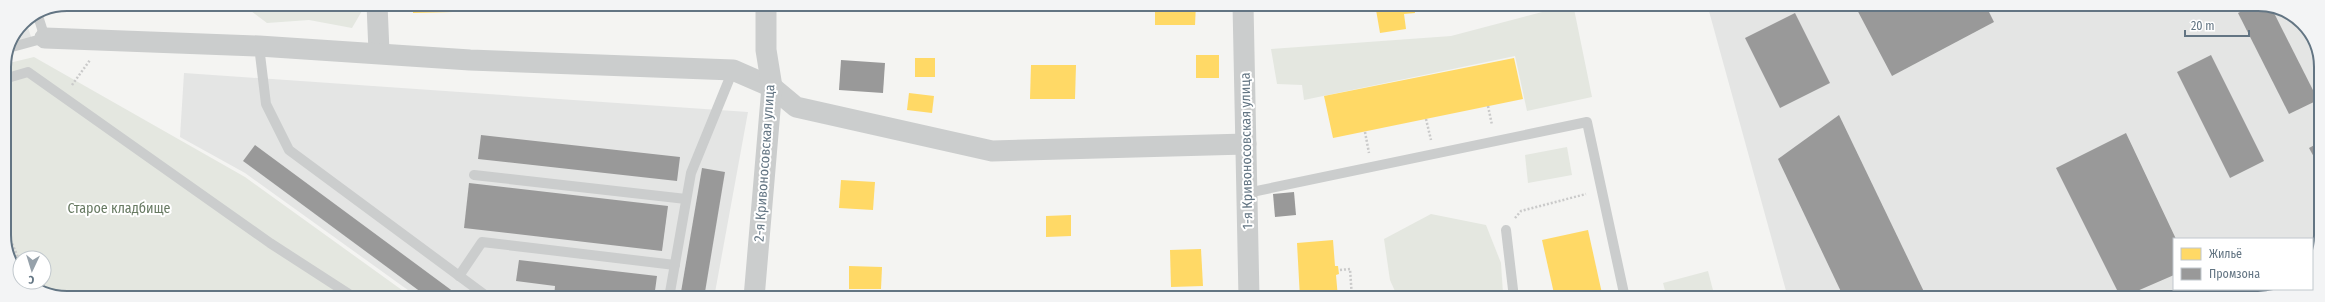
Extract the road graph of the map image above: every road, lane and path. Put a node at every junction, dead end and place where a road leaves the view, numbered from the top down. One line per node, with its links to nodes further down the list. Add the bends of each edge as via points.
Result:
1 (377, 11): 9 (street)
2 (766, 11): 12 (street, 2-я Кривоносовская улица, via 766,50)
3 (1243, 11): 15 (street, 1-я Кривоносовская улица)
4 (39, 19): 5 (lane)
5 (46, 38): 6 (street); 7 (lane)
6 (106, 40): 8 (street); 13 (path)
7 (15, 46)
8 (259, 46): 9 (street); 24 (lane, via 266,104 289,150)
9 (379, 52): 10 (street, via 470,60)
10 (733, 70): 12 (street); 20 (lane, via 691,173)
11 (11, 77): 13 (lane, via 28,72)
12 (772, 87): 15 (street, via 796,107 992,151); 28 (street, 2-я Кривоносовская улица)
13 (63, 97): 25 (lane, via 270,243)
14 (1365, 132): 16 (path)
15 (1246, 144): 19 (street, 1-я Кривоносовская улица)
16 (1372, 167): 18 (lane, via 1587,122); 19 (lane)
17 (474, 175): 20 (lane)
18 (1602, 190): 21 (path, via 1521,211); 32 (lane)
19 (1247, 193): 29 (street, 1-я Кривоносовская улица)
20 (686, 199): 22 (lane)
21 (1506, 230): 31 (lane)
22 (675, 265): 24 (lane, via 482,242); 27 (lane)
23 (1340, 270): 30 (path, via 1350,269)
24 (459, 276): 26 (lane)
25 (344, 291)
26 (479, 291)
27 (670, 291)
28 (755, 291)
29 (1250, 291)
30 (1352, 291)
31 (1513, 291)
32 (1624, 291)

